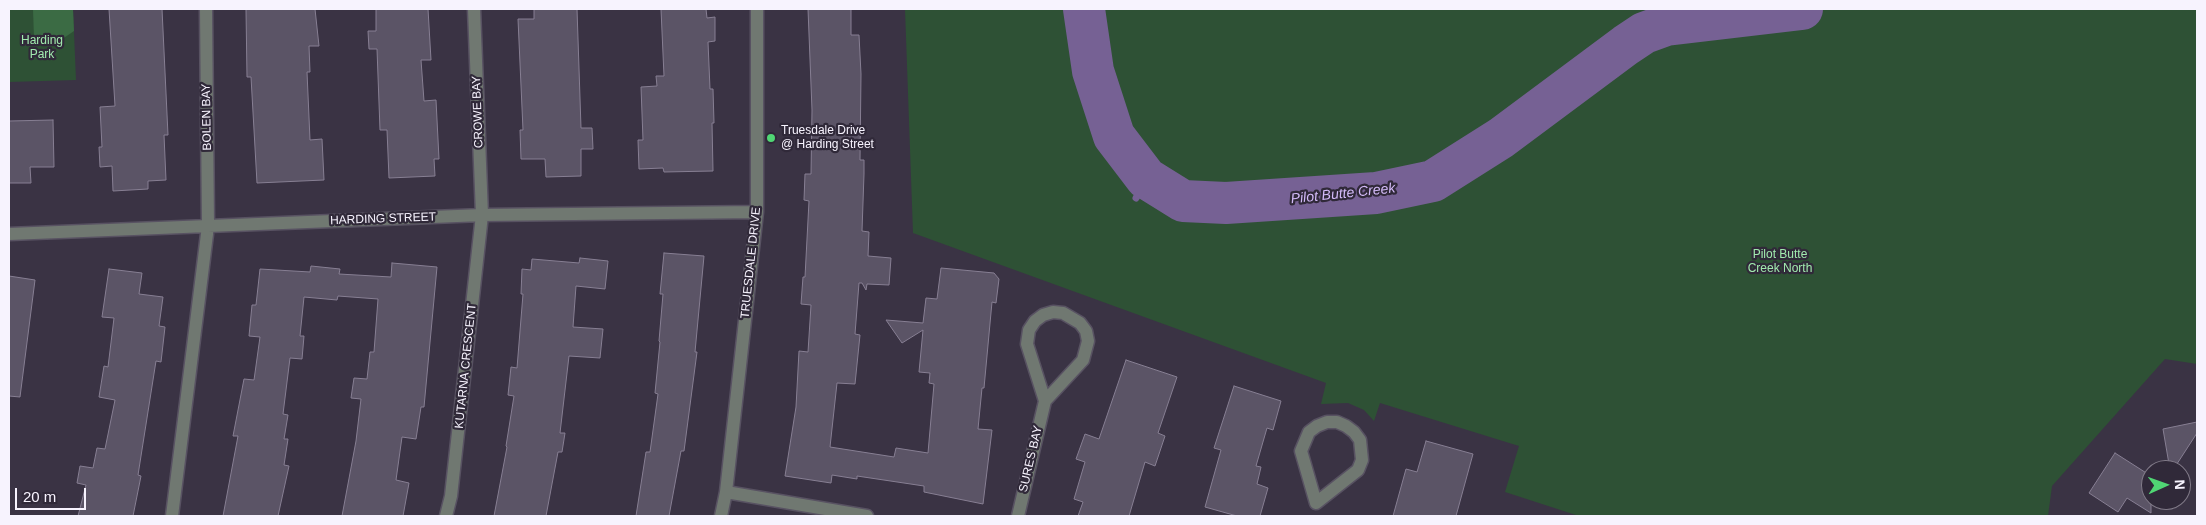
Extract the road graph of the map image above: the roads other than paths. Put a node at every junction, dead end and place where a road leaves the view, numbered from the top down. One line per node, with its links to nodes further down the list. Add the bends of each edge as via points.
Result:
1 (206, 9): 6 (street, BOLEN BAY)
2 (474, 9): 5 (street, CROWE BAY)
3 (757, 9): 4 (street, TRUESDALE DRIVE)
4 (757, 212): 5 (street, HARDING STREET); 9 (street, TRUESDALE DRIVE)
5 (482, 215): 6 (street, HARDING STREET); 12 (street, KUTARNA CRESCENT, via 451,496)
6 (208, 226): 7 (street, HARDING STREET); 11 (street)
7 (9, 234)
8 (1045, 401): 8 (street, SURES BAY, via 1083,360 1087,351 1088,341 1083,327 1073,316 1063,312 1043,315 1029,330 1027,344); 15 (street, SURES BAY)
9 (726, 492): 13 (street, TRUESDALE DRIVE); 14 (street)
10 (1316, 503): 10 (street, via 1358,470 1362,460 1360,440 1354,432 1337,422 1327,422 1309,432 1301,451); 16 (street)
11 (172, 516)
12 (446, 516)
13 (720, 516)
14 (867, 516)
15 (1018, 516)
16 (1312, 516)

